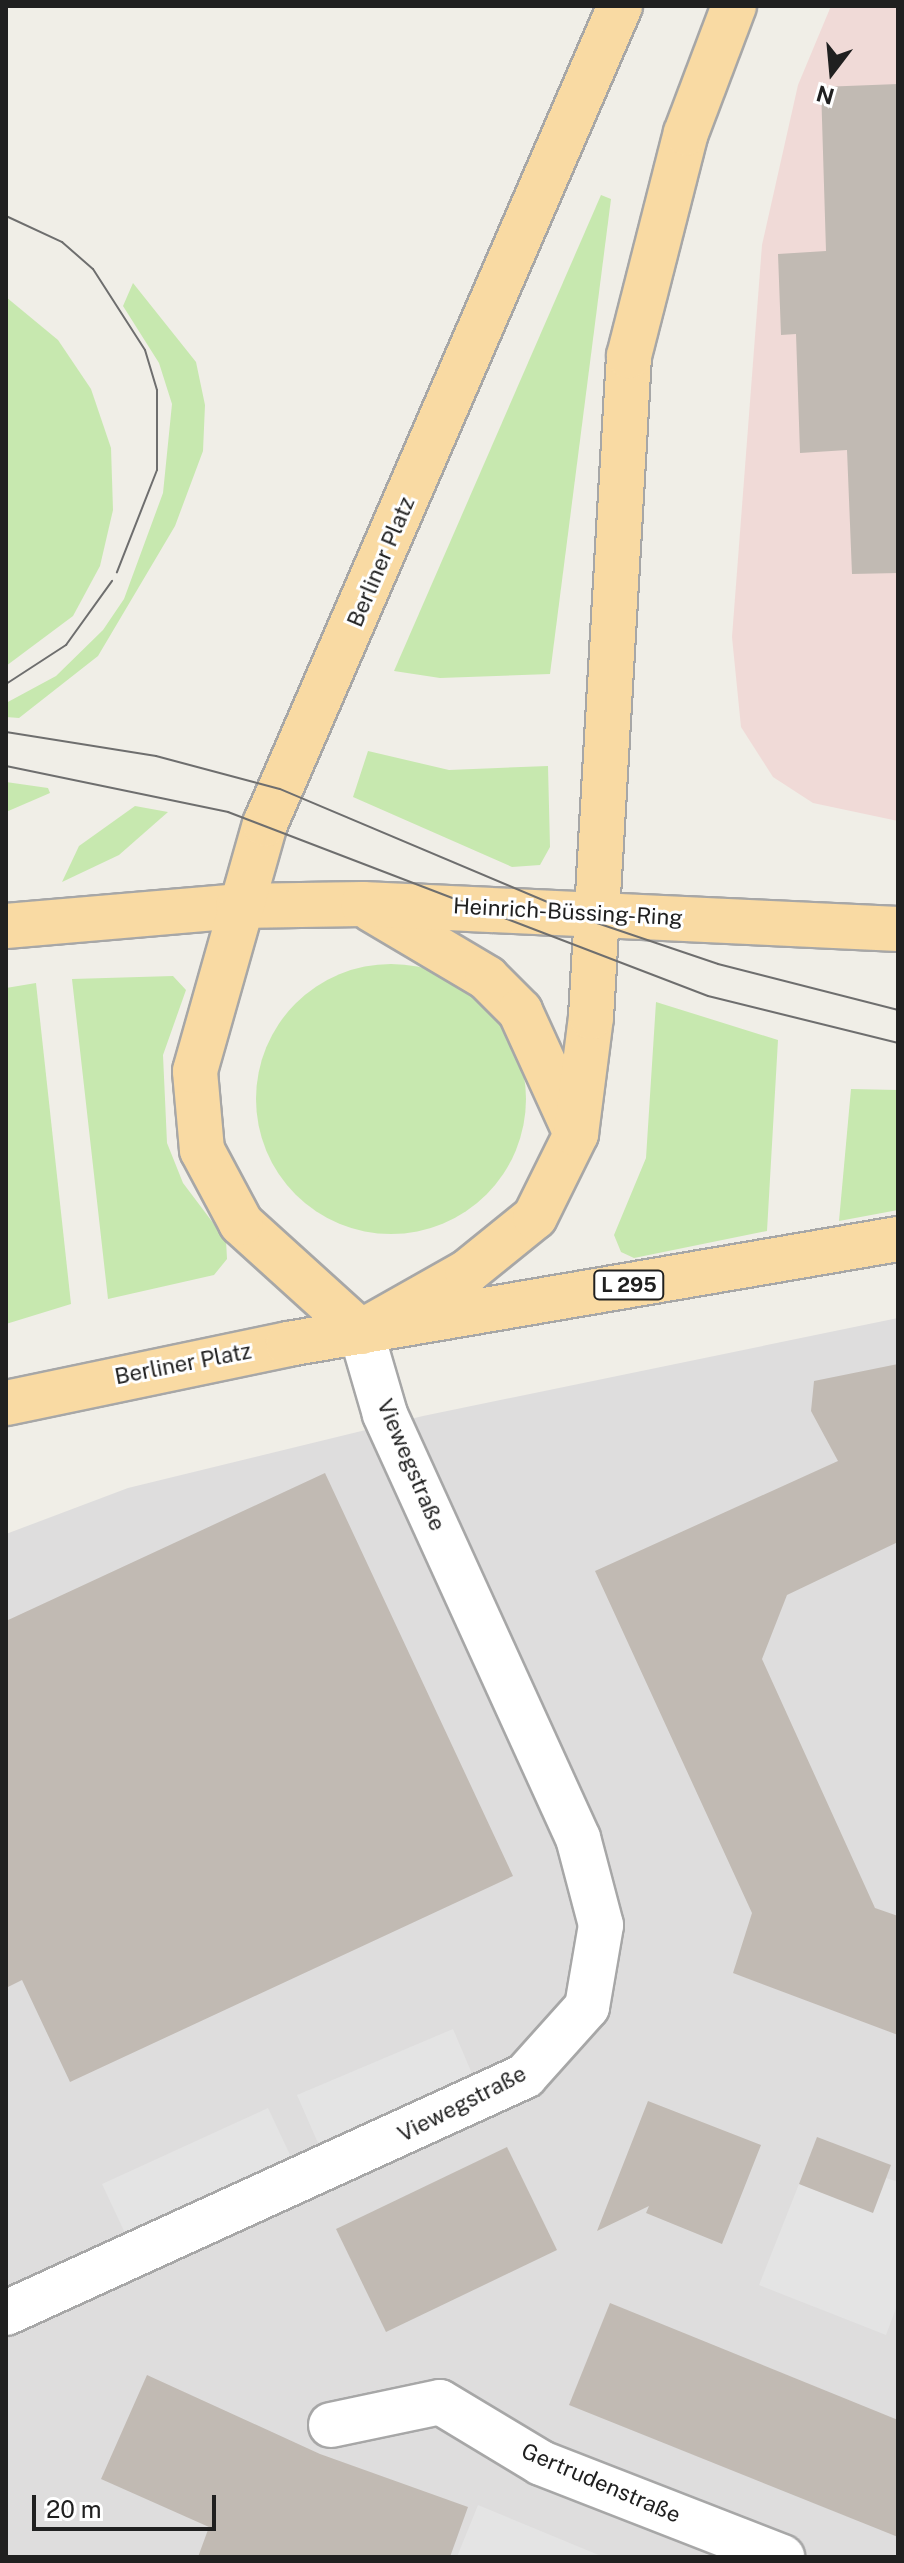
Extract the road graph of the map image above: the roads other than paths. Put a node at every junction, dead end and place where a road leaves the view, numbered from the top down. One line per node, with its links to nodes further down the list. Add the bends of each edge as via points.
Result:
1 (620, 6): 4 (main road, Berliner Platz, via 280,789)
2 (734, 6): 5 (main road, via 686,133 629,356)
3 (363, 904): 4 (main road, Heinrich-Büssing-Ring); 5 (main road, Heinrich-Büssing-Ring); 8 (main road, via 487,978 520,1011)
4 (238, 906): 6 (main road); 10 (main road, Berliner Platz, via 195,1071 202,1150 241,1223)
5 (597, 915): 7 (main road, Heinrich-Büssing-Ring); 8 (main road, via 587,1083)
6 (6, 926)
7 (898, 929)
8 (576, 1134): 10 (main road, via 535,1217 467,1272)
9 (898, 1239): 10 (main road, L 295)
10 (361, 1332): 11 (main road, Berliner Platz / L 295); 12 (street, Viewegstraße, via 385,1414 578,1838 601,1925 587,2007 525,2076)
11 (6, 1403)
12 (6, 2313)
13 (331, 2425): 14 (street, Gertrudenstraße, via 440,2402 541,2463)
14 (782, 2557)

